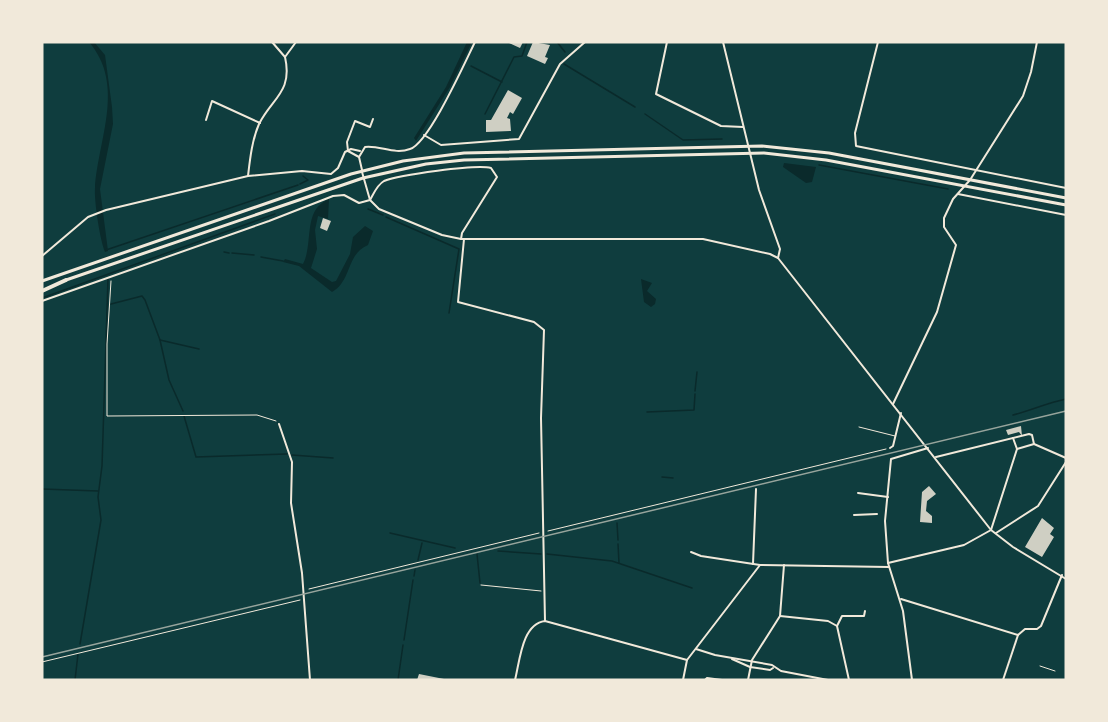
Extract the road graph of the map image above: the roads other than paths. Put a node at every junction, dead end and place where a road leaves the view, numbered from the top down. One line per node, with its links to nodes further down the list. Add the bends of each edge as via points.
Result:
1 (272, 42): 9 (street)
2 (296, 42): 9 (street)
3 (474, 42): 14 (street)
4 (585, 42): 14 (street, via 560,64 519,139 441,146)
5 (667, 42): 13 (street, via 656,94 721,126)
6 (723, 42): 13 (street)
7 (878, 42): 21 (street, via 855,133 856,146)
8 (1036, 42): 21 (street, via 1027,87)
9 (285, 57): 12 (street, via 282,94)
10 (373, 119): 16 (street, via 370,127 355,121 347,142)
11 (206, 120): 12 (street, via 212,101)
12 (260, 123): 22 (street)
13 (743, 128): 15 (street)
14 (424, 135): 17 (street, via 409,150 392,152 368,146)
15 (747, 146): 18 (street); 20 (highway, via 464,153); 24 (highway, via 828,153)
16 (348, 151): 17 (street); 19 (street); 22 (street, via 331,174 302,171)
17 (360, 151): 19 (street)
18 (749, 152): 23 (highway, via 475,159 426,164); 25 (highway, via 826,160); 34 (street, via 780,249)
19 (359, 157): 20 (street)
20 (362, 171): 23 (street); 36 (highway)
21 (976, 171): 24 (street); 26 (street)
22 (248, 176): 33 (street, via 103,211 88,217)
23 (363, 178): 29 (street); 35 (highway)
24 (970, 180): 25 (street); 28 (highway)
25 (965, 186): 27 (street); 30 (highway)
26 (1066, 188)
27 (958, 194): 31 (street); 39 (street, via 952,199 943,223 956,248 941,303)
28 (1066, 198)
29 (370, 200): 32 (street, via 410,223); 32 (street, via 385,181 491,168 497,177); 38 (street, via 359,203 344,195 333,196)
30 (1066, 205)
31 (1066, 215)
32 (462, 239): 34 (street, via 703,239); 71 (street, via 458,302 534,322 544,330 541,418)
33 (42, 255)
34 (778, 258): 39 (street)
35 (66, 280): 37 (highway)
36 (42, 281)
37 (42, 291)
38 (42, 301)
39 (893, 404): 40 (street)
40 (901, 413): 43 (street); 47 (street)
41 (279, 424): 80 (street, via 292,462 291,503)
42 (859, 427): 43 (lane)
43 (896, 436): 46 (street)
44 (1013, 438): 45 (street, via 1032,434); 48 (street); 49 (street)
45 (1034, 444): 48 (street); 50 (street)
46 (890, 448)
47 (928, 448): 49 (street); 53 (street, via 891,459)
48 (1017, 449): 58 (street)
49 (936, 457): 58 (street)
50 (1066, 460): 59 (street, via 1034,509)
51 (756, 489): 62 (street)
52 (858, 493): 53 (street)
53 (888, 497): 56 (street)
54 (877, 514): 57 (street)
55 (881, 514): 56 (street)
56 (886, 514): 61 (street)
57 (854, 515)
58 (991, 530): 59 (street); 61 (street, via 963,545)
59 (995, 533): 66 (street, via 1012,548)
60 (691, 552): 62 (street)
61 (888, 563): 65 (street)
62 (753, 564): 63 (street)
63 (760, 565): 64 (street); 74 (street)
64 (784, 565): 65 (street); 70 (street)
65 (889, 567): 68 (street)
66 (1062, 575): 67 (street); 73 (street, via 1041,626)
67 (1066, 579)
68 (901, 599): 73 (street); 90 (street)
69 (865, 611): 72 (street, via 864,616 842,616)
70 (780, 616): 72 (street, via 828,621); 77 (street)
71 (545, 621): 76 (street); 81 (street, via 537,622 529,630)
72 (837, 626): 89 (street)
73 (1018, 634): 91 (street)
74 (696, 648): 75 (street); 76 (street)
75 (732, 658): 77 (street); 78 (street)
76 (687, 660): 82 (street)
77 (752, 660): 78 (street); 79 (street)
78 (750, 668): 79 (street); 87 (street)
79 (773, 668): 88 (street)
80 (310, 680)
81 (515, 680)
82 (683, 680)
83 (705, 680): 84 (street)
84 (722, 680)
85 (727, 680): 86 (street)
86 (733, 680)
87 (748, 680)
88 (828, 680)
89 (849, 680)
90 (912, 680)
91 (1003, 680)

